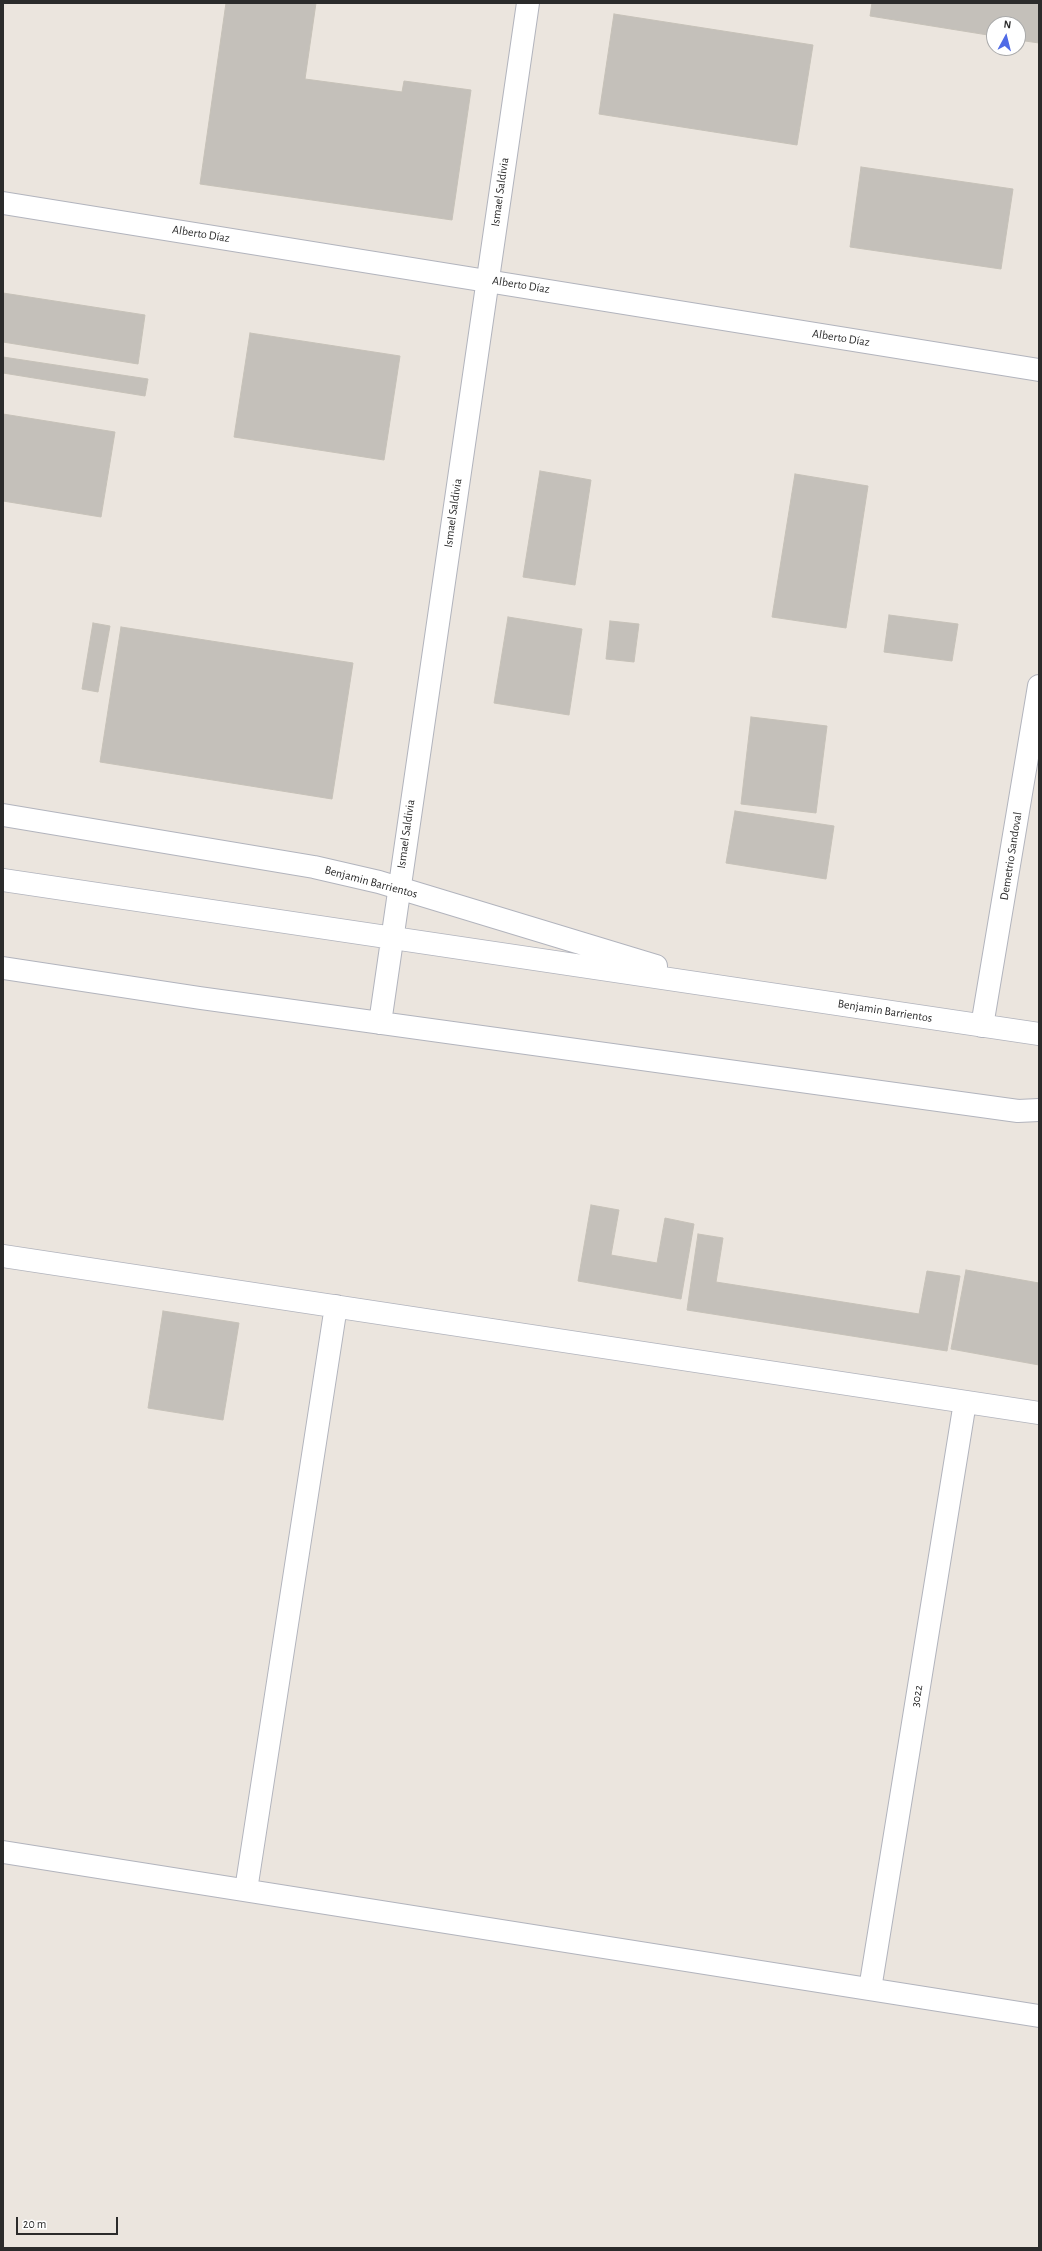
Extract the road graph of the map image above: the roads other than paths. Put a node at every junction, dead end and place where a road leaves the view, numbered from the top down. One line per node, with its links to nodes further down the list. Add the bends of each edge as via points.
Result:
1 (528, 3): 3 (street, Ismael Saldivia)
2 (3, 203): 3 (street, Alberto Díaz)
3 (487, 280): 4 (street, Alberto Díaz); 8 (street, Ismael Saldivia)
4 (1039, 370)
5 (1039, 686): 13 (street, Demetrio Sandoval)
6 (3, 815): 8 (street, Benjamin Barrientos, via 314,867)
7 (3, 880): 9 (street, Benjamin Barrientos)
8 (398, 888): 9 (street, Ismael Saldivia); 11 (street, Benjamin Barrientos)
9 (392, 938): 11 (street, Benjamin Barrientos); 12 (street, Ismael Saldivia)
10 (3, 968): 12 (street)
11 (730, 988): 13 (street, Benjamin Barrientos)
12 (380, 1023): 15 (street, via 1010,1110)
13 (982, 1026): 14 (street, Benjamin Barrientos)
14 (1039, 1034)
15 (1039, 1110)
16 (3, 1256): 17 (street)
17 (336, 1306): 18 (street); 21 (street)
18 (965, 1402): 19 (street); 22 (street, 3022)
19 (1039, 1414)
20 (3, 1852): 21 (street)
21 (246, 1890): 22 (street)
22 (870, 1989): 23 (street)
23 (1039, 2016)

